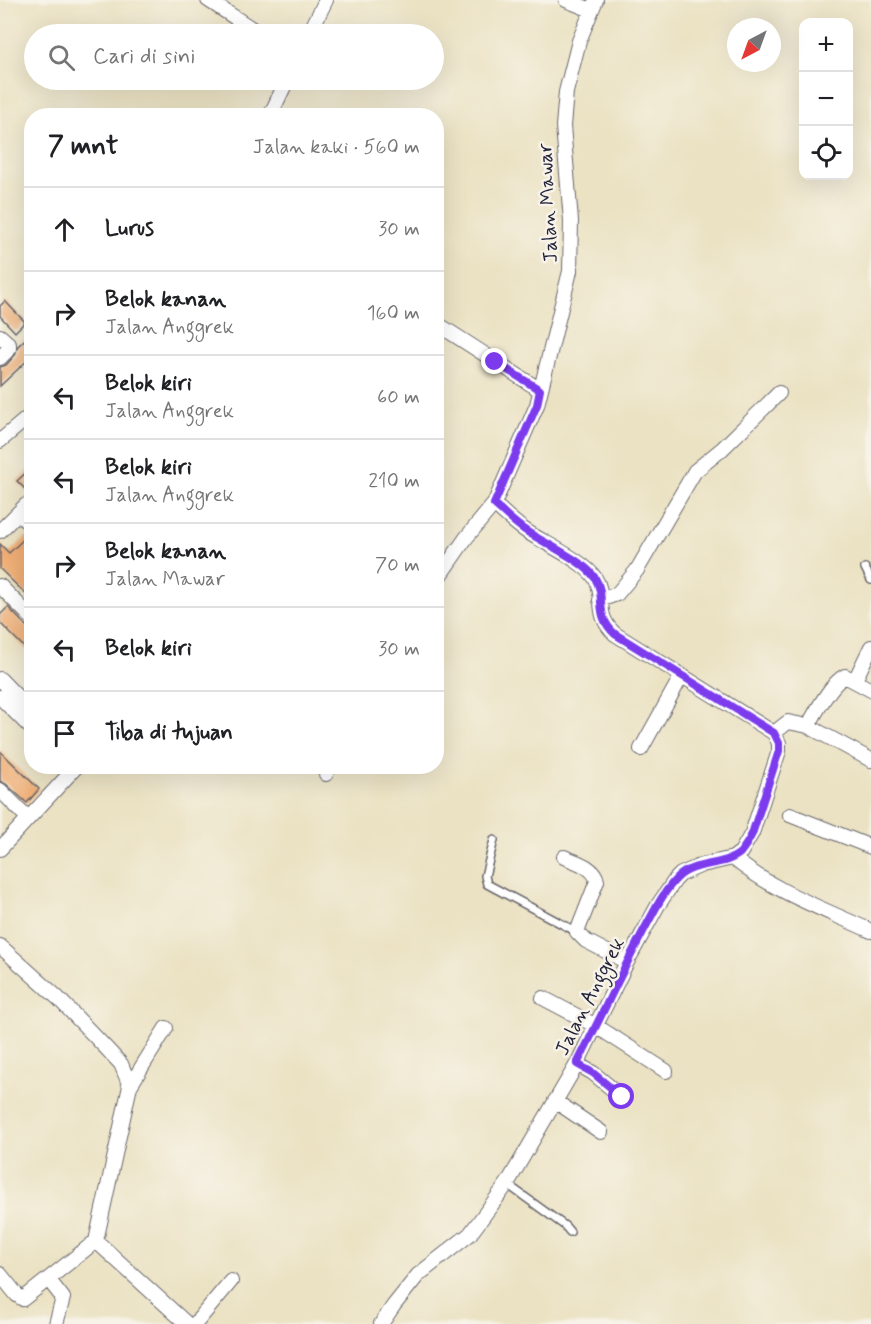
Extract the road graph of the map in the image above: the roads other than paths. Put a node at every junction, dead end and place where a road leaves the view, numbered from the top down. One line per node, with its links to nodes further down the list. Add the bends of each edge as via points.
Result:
1 (208, 0): 5 (street)
2 (326, 0): 6 (street)
3 (566, 0): 4 (street)
4 (593, 5): 12 (street, Jalan Mawar, via 566,92 562,126 572,221 570,272)
5 (245, 24)
6 (314, 24)
7 (282, 90): 8 (street)
8 (274, 108)
9 (444, 328): 12 (street)
10 (2, 338): 11 (street, via 9,349)
11 (0, 358)
12 (540, 390): 16 (street, Jalan Mawar)
13 (779, 393): 25 (street, via 695,471 637,570 617,594)
14 (24, 421): 15 (street)
15 (0, 441)
16 (494, 504): 22 (street, Jalan Mawar); 25 (street, via 526,531 584,568 595,578)
17 (24, 509): 18 (street)
18 (18, 513): 19 (street); 20 (street)
19 (24, 519)
20 (0, 531)
21 (865, 568): 23 (lane)
22 (444, 570)
23 (871, 580)
24 (0, 586): 26 (street)
25 (600, 600): 28 (street, via 607,627)
26 (24, 610)
27 (871, 647): 30 (street)
28 (681, 677): 36 (street); 37 (street)
29 (0, 679): 33 (street)
30 (855, 680): 31 (street); 35 (street, via 845,676 833,685)
31 (871, 690)
32 (0, 697): 34 (street)
33 (24, 704)
34 (24, 721)
35 (808, 726): 36 (street, via 788,722); 38 (street)
36 (774, 733): 47 (street, via 779,751 752,834)
37 (641, 749)
38 (871, 760)
39 (68, 774): 42 (street)
40 (0, 790): 42 (street)
41 (790, 815): 44 (street)
42 (28, 818): 45 (street)
43 (494, 840): 48 (lane, via 485,876 487,884)
44 (871, 847)
45 (0, 849)
46 (564, 857): 48 (street, via 590,869 597,877)
47 (733, 858): 49 (street, via 793,898); 51 (street, Jalan Anggrek, via 681,874 658,905)
48 (577, 932): 51 (street, via 586,941)
49 (871, 932)
50 (0, 946): 57 (street, via 58,998 121,1064)
51 (627, 962): 53 (street, Jalan Anggrek)
52 (543, 998): 53 (street)
53 (596, 1026): 55 (street, Jalan Anggrek); 56 (street)
54 (166, 1028): 57 (street)
55 (577, 1064): 58 (street); 59 (street, Jalan Anggrek)
56 (666, 1071)
57 (130, 1086): 63 (street)
58 (622, 1097)
59 (555, 1101): 60 (street); 61 (street, Jalan Anggrek)
60 (601, 1132)
61 (507, 1184): 62 (lane); 70 (street, Jalan Anggrek, via 470,1234 418,1275)
62 (570, 1232)
63 (96, 1241): 65 (street); 68 (street)
64 (0, 1274): 65 (street, via 23,1299)
65 (49, 1280): 67 (street, via 63,1298)
66 (231, 1281): 69 (street)
67 (56, 1324)
68 (187, 1324)
69 (195, 1324)
70 (381, 1324)

